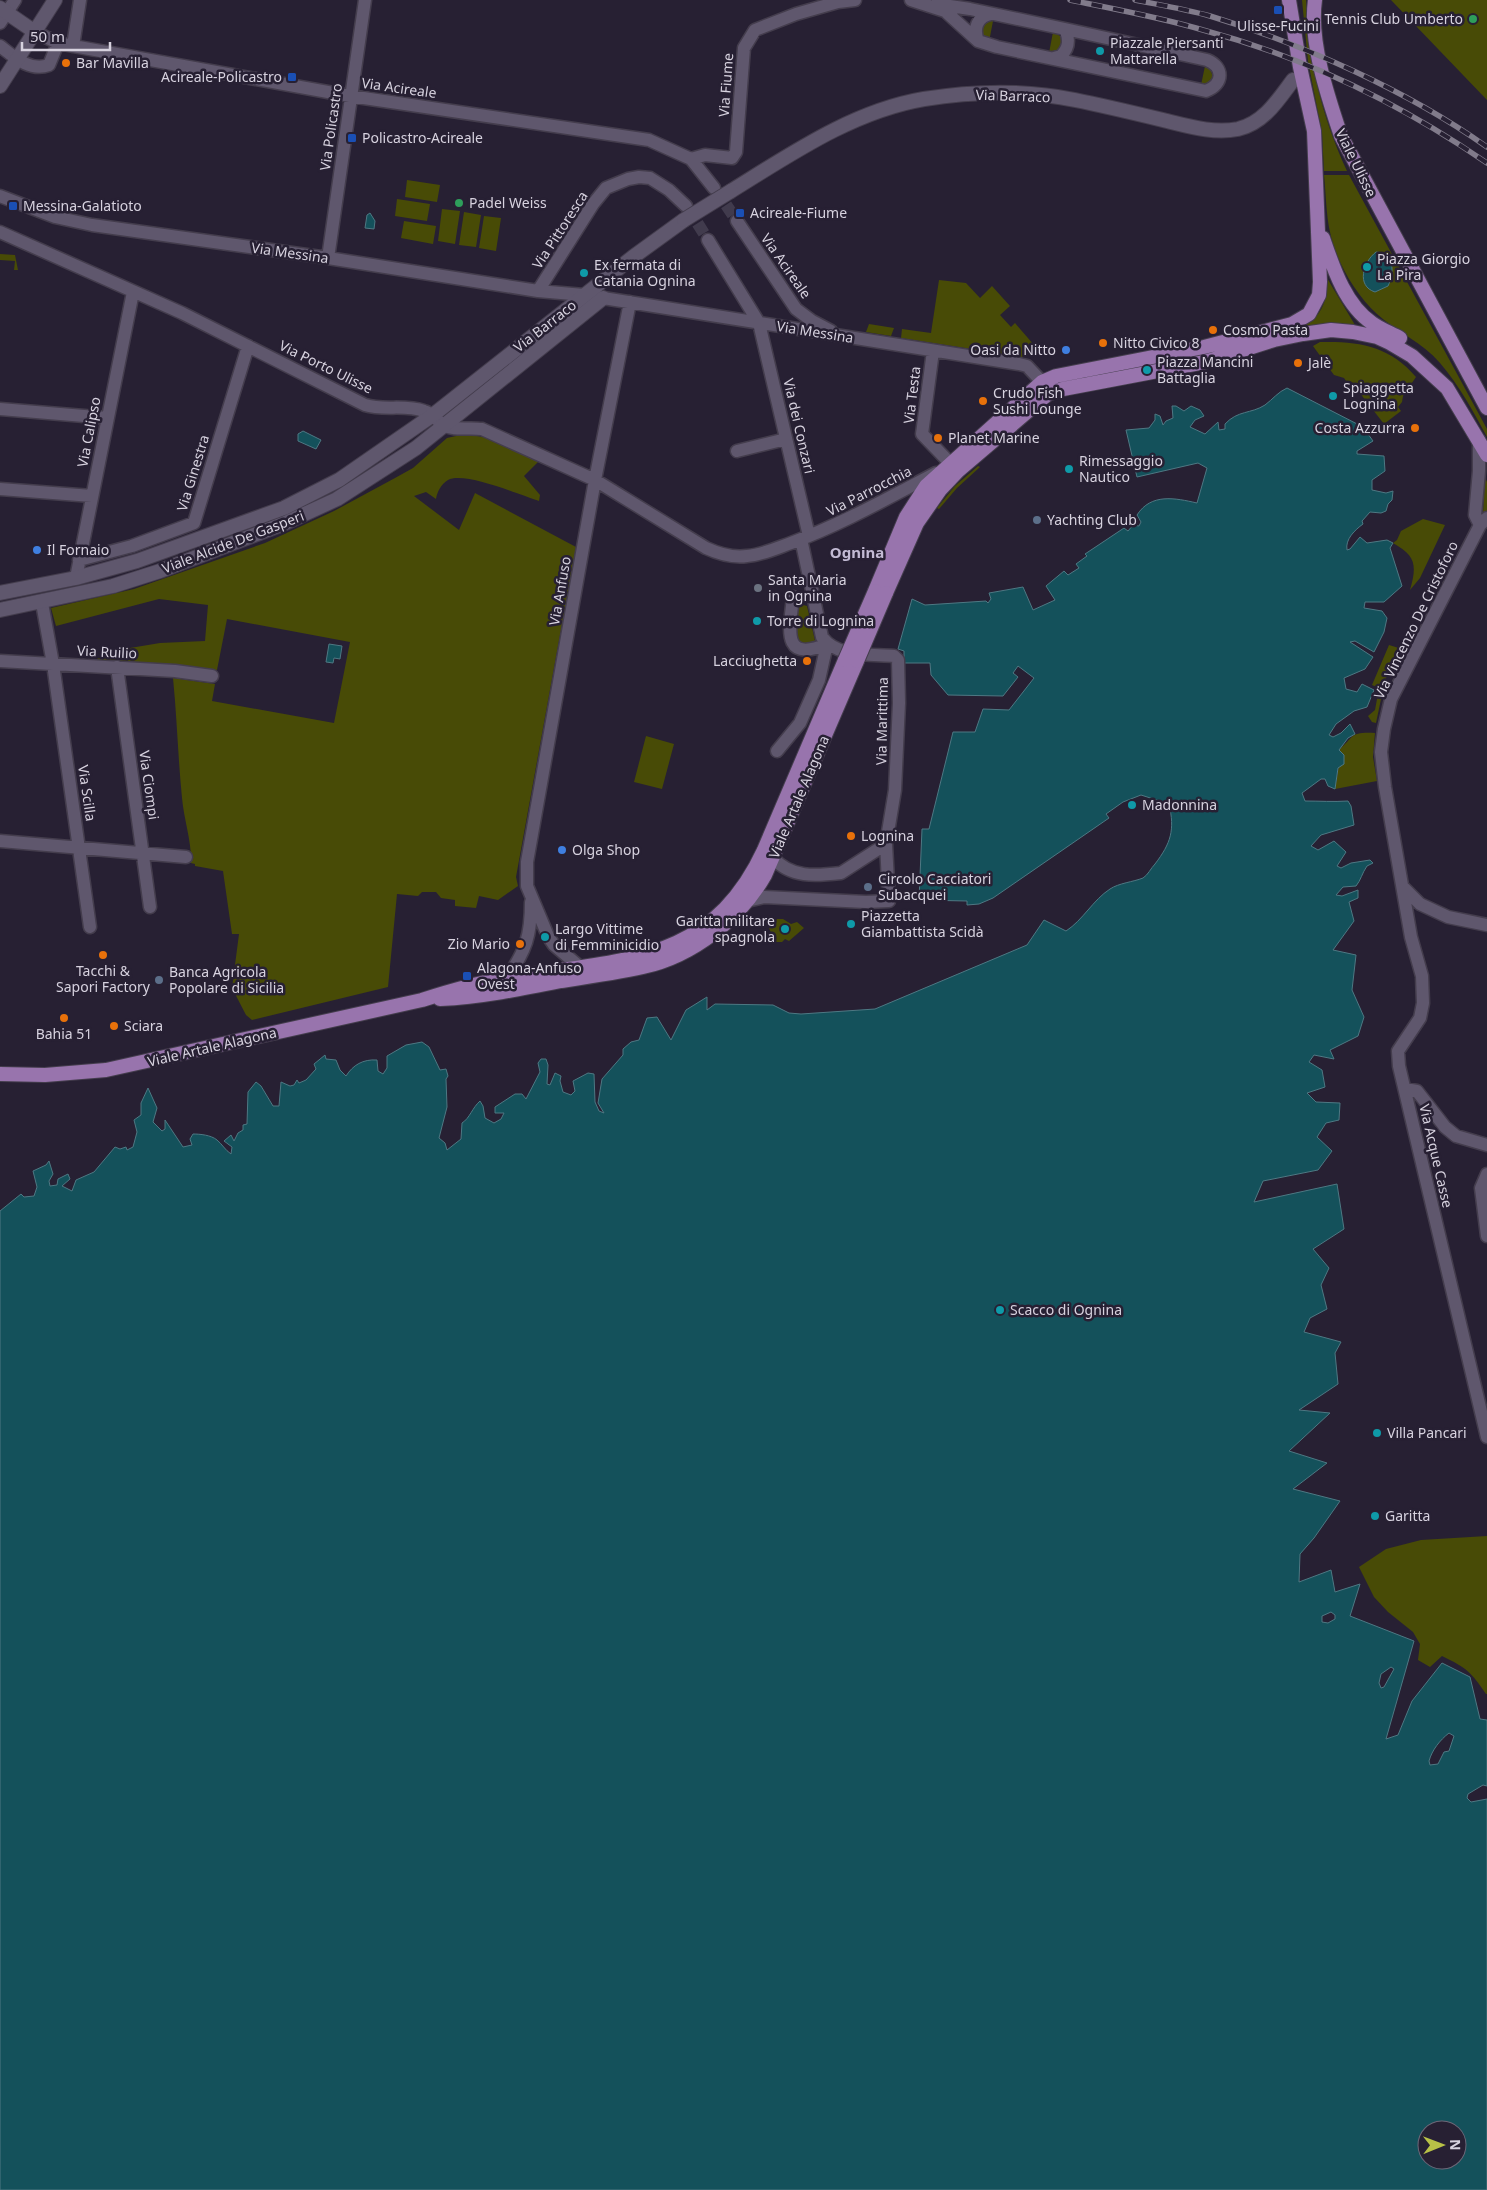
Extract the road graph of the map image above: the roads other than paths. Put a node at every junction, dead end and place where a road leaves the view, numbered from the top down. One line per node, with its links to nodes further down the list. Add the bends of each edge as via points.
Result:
1 (15, 0): 14 (street)
2 (56, 0): 17 (main road)
3 (80, 0): 19 (street)
4 (365, 0): 25 (street, Via Policastro)
5 (798, 0): 12 (street)
6 (855, 0): 9 (street)
7 (1289, 0): 15 (main road, Viale Ulisse)
8 (1293, 0): 15 (main road)
9 (835, 1): 12 (street)
10 (917, 1): 13 (street); 18 (street, via 945,11)
11 (1314, 1): 49 (main road, Viale Ulisse, via 1319,60 1341,136)
12 (805, 8): 26 (street, Via Fiume, via 764,24 755,30 744,48 736,152 732,158 705,155)
13 (991, 14): 16 (street); 18 (street, via 984,16 975,27)
14 (2, 15): 17 (main road)
15 (1294, 23): 23 (main road, Viale Ulisse)
16 (1065, 29): 21 (street, via 1068,45 1061,56); 21 (street, via 1207,60 1218,68 1218,83 1206,91)
17 (35, 32): 19 (street, Via Acireale); 22 (main road)
18 (978, 41): 21 (street)
19 (65, 44): 22 (street, via 49,65 32,67); 25 (street, Via Acireale)
20 (0, 46): 22 (street)
21 (1054, 58)
22 (15, 63): 24 (main road)
23 (1300, 67): 31 (main road, Viale Ulisse, via 1314,131); 37 (main road, Via Barraco, bridge, via 1294,80 1266,115 1250,125 1223,131 1200,129 1073,100 996,92 923,99 890,108 816,139 730,191 684,220)
24 (0, 86)
25 (350, 96): 26 (street, Via Acireale, via 649,140); 34 (street, Via Policastro)
26 (691, 159): 27 (street, Via Acireale)
27 (714, 188)
28 (0, 196): 34 (street, Via Messina, via 54,217 92,225)
29 (686, 206): 35 (street, Via Pittoresca, via 650,178 628,179 606,188)
30 (737, 221): 40 (street, Via Acireale)
31 (1319, 224): 46 (main road, via 1319,295 1302,320 1252,336 1056,376); 47 (main road, via 1332,263 1356,307 1372,323 1420,352 1434,365)
32 (0, 232): 36 (street, Via Porto Ulisse)
33 (708, 240): 41 (street)
34 (328, 258): 35 (street, Via Messina)
35 (538, 291): 37 (street, Via Messina)
36 (133, 292): 44 (street, Via Porto Ulisse); 52 (street, Via Calipso)
37 (584, 295): 51 (main road, Via Barraco)
38 (603, 298): 39 (street, Via Messina); 53 (main road, Via Barraco)
39 (630, 302): 41 (street, Via Messina); 59 (street, Via Anfuso)
40 (796, 309): 42 (street); 43 (street, Via Acireale)
41 (759, 323): 42 (street, Via Messina); 54 (street, Via dei Conzari)
42 (784, 327): 43 (street, Via Messina)
43 (842, 337): 45 (street, Via Messina)
44 (248, 346): 51 (street, Via Porto Ulisse, via 376,408 424,410); 63 (street, Via Ginestra, via 194,523)
45 (933, 351): 46 (street, Via Messina, via 1027,366); 58 (street, Via Testa, via 922,434)
46 (1042, 382): 48 (main road)
47 (1447, 388): 48 (main road, via 1412,356 1378,337 1331,330 1274,340 1205,362 1063,389); 55 (main road)
48 (1029, 401): 58 (main road, Viale Artale Alagona); 68 (main road, Viale Artale Alagona, via 958,471 927,507)
49 (1487, 408)
50 (0, 409): 52 (street)
51 (432, 415): 53 (street, Via Porto Ulisse); 65 (main road, Viale Alcide De Gasperi, via 314,494)
52 (108, 418): 61 (street, Via Calipso)
53 (443, 425): 59 (street, via 454,429 472,427 482,430); 71 (main road, Viale Alcide De Gasperi, via 416,448 337,499 283,524 160,571)
54 (786, 439): 56 (street); 64 (street, Via dei Conzari)
55 (1479, 440): 57 (main road); 62 (street, via 1474,515)
56 (737, 451)
57 (1487, 455)
58 (945, 467): 64 (street, Via Parrocchia, via 848,520); 68 (main road, Viale Artale Alagona, via 926,486 906,517)
59 (595, 480): 64 (street, Via Parrocchia, via 706,548 723,555 761,554); 86 (street, Via Anfuso, via 527,862)
60 (0, 489): 61 (street)
61 (92, 496): 66 (street, Via Calipso)
62 (1483, 521): 85 (street, Via Vincenzo De Cristoforo, via 1390,699 1381,752)
63 (161, 536): 65 (street); 66 (street, Via Ginestra)
64 (805, 537): 73 (street, Via dei Conzari, via 822,637)
65 (185, 545): 67 (main road, Viale Alcide De Gasperi)
66 (80, 560): 67 (street, Via Calipso)
67 (76, 578): 69 (main road, Viale Alcide De Gasperi)
68 (881, 592): 73 (main road, Viale Artale Alagona, bridge)
69 (0, 593)
70 (793, 597): 73 (street, via 791,641 796,646)
71 (42, 603): 72 (main road, Viale Alcide De Gasperi); 75 (street, Via Scilla)
72 (0, 610)
73 (841, 654): 78 (street, via 818,680 800,724); 80 (street, Via Marittima, via 894,656 898,660 896,790); 84 (main road, Viale Artale Alagona); 91 (main road, Viale Artale Alagona, via 757,865 731,901 706,925 680,942 631,958)
74 (0, 663): 75 (street, Via Ruilio)
75 (53, 664): 76 (street, Via Ruilio); 81 (street, Via Scilla)
76 (117, 668): 77 (street, Via Ruilio); 82 (street, Via Ciompi)
77 (212, 676)
78 (777, 751)
79 (0, 841): 81 (street)
80 (886, 844): 84 (street, via 841,873 833,874 790,872); 87 (street, via 888,901 764,897)
81 (80, 848): 82 (street); 90 (street, Via Scilla)
82 (143, 853): 83 (street); 88 (street, Via Ciompi)
83 (186, 857)
84 (773, 858): 87 (main road, Viale Artale Alagona)
85 (1402, 887): 89 (street, via 1420,904 1448,916); 95 (street, Via Acque Casse, via 1422,976 1423,1003 1420,1018 1398,1051)
86 (529, 892): 91 (street, via 551,941); 92 (street, Via Anfuso, via 531,919 524,953)
87 (747, 901): 93 (main road, Viale Artale Alagona, via 707,938 658,963 476,996)
88 (150, 906)
89 (1487, 925)
90 (90, 927)
91 (580, 967): 92 (main road, Viale Artale Alagona)
92 (507, 978): 93 (main road, Viale Artale Alagona, via 466,986)
93 (422, 1000): 94 (main road, Viale Artale Alagona, via 106,1070 45,1075)
94 (0, 1074)
95 (1405, 1090): 96 (street, via 1417,1091 1456,1136); 99 (street, Via Acque Casse)
96 (1487, 1145)
97 (1487, 1174): 98 (street, via 1481,1188)
98 (1487, 1236)
99 (1487, 1437)

